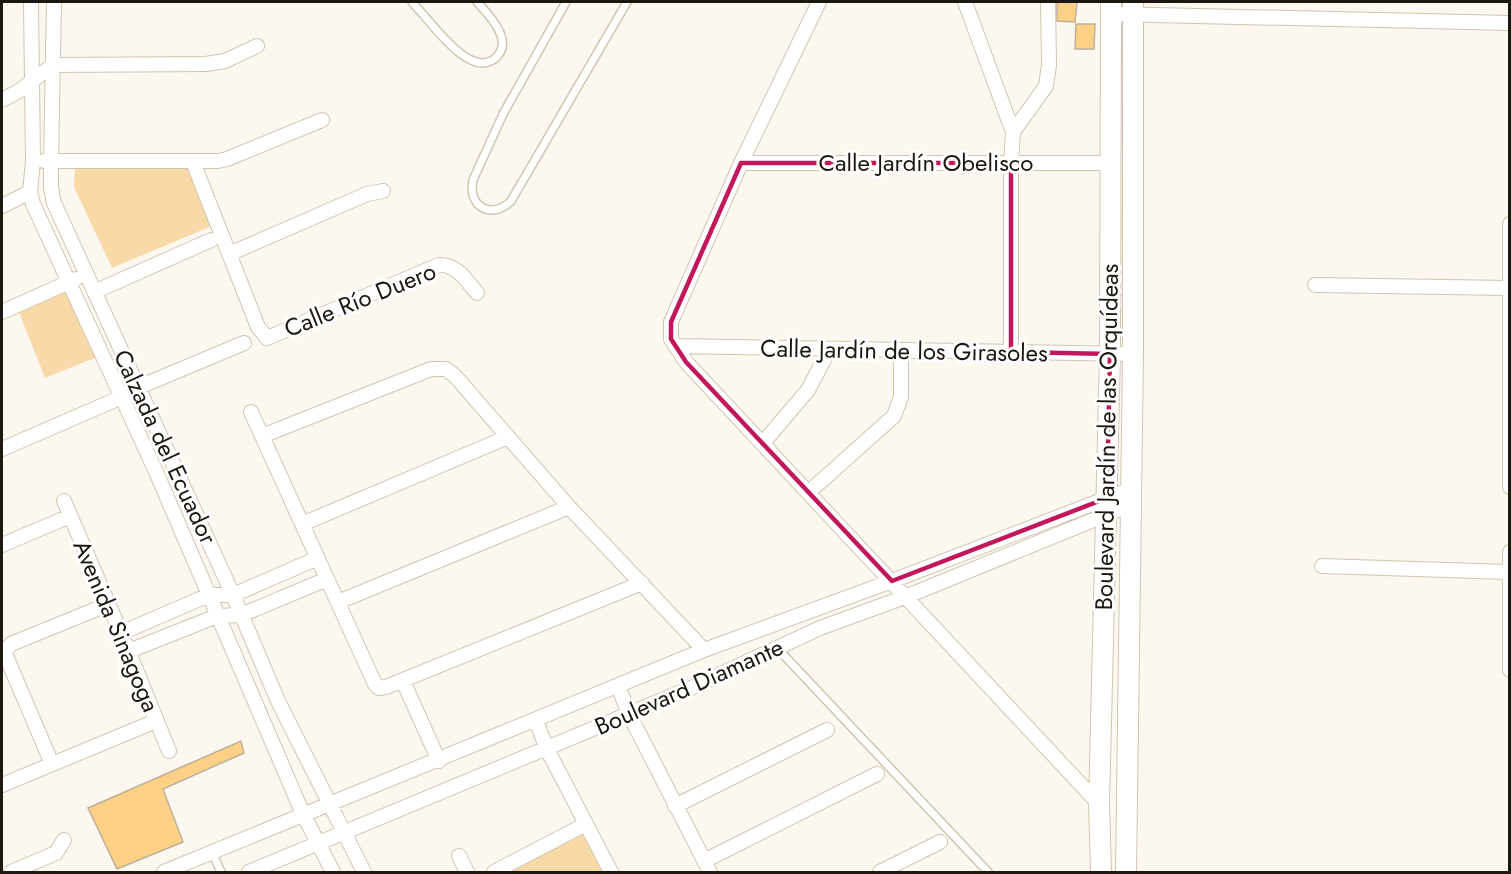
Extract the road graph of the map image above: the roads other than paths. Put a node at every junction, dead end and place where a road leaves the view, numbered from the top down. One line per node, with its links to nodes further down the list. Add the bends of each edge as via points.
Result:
1 (31, 2): 15 (street, Calzada del Ecuador)
2 (54, 2): 14 (street, Calzada del Ecuador)
3 (412, 2): 4 (lane, via 461,54 488,63 496,57 503,40 493,20)
4 (477, 2)
5 (566, 2): 6 (lane, via 503,114 473,180 472,197 486,209 495,211 511,201)
6 (627, 2)
7 (819, 2): 22 (street)
8 (965, 2): 18 (street)
9 (1048, 2): 18 (street, via 1046,86)
10 (1111, 8): 11 (street); 24 (street, Boulevard Jardín de las Orquídeas)
11 (1133, 8): 12 (street); 44 (street, Boulevard Jardín de las Orquídeas)
12 (1509, 23)
13 (257, 46): 14 (street, via 225,61 206,64)
14 (53, 66): 15 (street); 20 (street, Calzada del Ecuador)
15 (31, 82): 16 (street); 19 (street, Calzada del Ecuador)
16 (2, 100)
17 (322, 120): 21 (street, via 227,159)
18 (1013, 132): 23 (street)
19 (33, 161): 20 (street); 26 (street, Calzada del Ecuador)
20 (51, 162): 21 (street); 31 (street, Calzada del Ecuador, via 54,202)
21 (193, 162): 30 (street)
22 (741, 163): 23 (street, Calle Jardín Obelisco); 39 (street, via 671,322)
23 (1011, 163): 24 (street, Calle Jardín Obelisco); 42 (street)
24 (1111, 163): 43 (street, Boulevard Jardín de las Orquídeas)
25 (383, 191): 30 (street, via 367,194)
26 (30, 192): 27 (street); 32 (street, Calzada del Ecuador)
27 (2, 206)
28 (1509, 224): 34 (street)
29 (211, 240): 35 (street)
30 (229, 254): 36 (street, Calle Río Duero, via 258,327 267,338 439,265 458,271)
31 (86, 274): 32 (street); 35 (street, Calzada del Ecuador)
32 (68, 282): 37 (street); 46 (street, Calzada del Ecuador)
33 (1315, 285): 34 (street)
34 (1508, 288): 54 (street)
35 (94, 292): 45 (street, Calzada del Ecuador)
36 (477, 293)
37 (2, 312)
38 (244, 343): 45 (street)
39 (675, 346): 40 (street, Calle Jardín de los Girasoles); 50 (street)
40 (829, 350): 41 (street, Calle Jardín de los Girasoles); 50 (street, via 808,390)
41 (901, 351): 42 (street, Calle Jardín de los Girasoles); 55 (street, via 901,397 894,416)
42 (1011, 352): 43 (street, Calle Jardín de los Girasoles)
43 (1110, 354): 44 (street, Calle Jardín de los Girasoles); 59 (street, Boulevard Jardín de las Orquídeas)
44 (1132, 354): 56 (street, Boulevard Jardín de las Orquídeas)
45 (139, 387): 46 (street); 52 (street, Calzada del Ecuador)
46 (122, 397): 51 (street); 53 (street, Calzada del Ecuador)
47 (251, 412): 48 (street)
48 (262, 436): 49 (street, via 437,368 455,376); 61 (street)
49 (508, 437): 58 (street); 61 (street)
50 (763, 443): 55 (street)
51 (2, 449)
52 (174, 466): 53 (street); 70 (street, Calzada del Ecuador)
53 (157, 474): 71 (street, Calzada del Ecuador)
54 (1509, 487)
55 (809, 492): 68 (street)
56 (1131, 497): 59 (street, Boulevard Diamante); 120 (street, Boulevard Jardín de las Orquídeas)
57 (64, 501): 60 (street, Avenida Sinagoga)
58 (569, 507): 69 (street); 73 (street)
59 (1107, 507): 68 (street, Boulevard Diamante); 72 (street, Boulevard Diamante); 97 (street, Boulevard Jardín de las Orquídeas)
60 (70, 516): 62 (street); 74 (street, Avenida Sinagoga)
61 (302, 524): 64 (street)
62 (2, 545)
63 (1509, 552): 66 (street)
64 (318, 558): 67 (street); 70 (street)
65 (1322, 566): 66 (street)
66 (1509, 572): 81 (street)
67 (327, 579): 73 (street); 75 (street)
68 (892, 581): 72 (street); 79 (street, Boulevard Diamante)
69 (642, 583): 79 (street); 82 (street)
70 (233, 595): 71 (street); 75 (street, Calzada del Ecuador)
71 (209, 596): 76 (street, Calzada del Ecuador); 77 (street)
72 (905, 597): 78 (street, Boulevard Diamante, via 820,628); 97 (street)
73 (338, 602): 82 (street, via 375,684 379,688)
74 (109, 604): 77 (street, Avenida Sinagoga); 93 (street, via 11,644 5,651)
75 (242, 615): 76 (street); 84 (street, Calzada del Ecuador)
76 (217, 616): 80 (street); 85 (street, Calzada del Ecuador)
77 (122, 633): 80 (street, Avenida Sinagoga)
78 (778, 649): 86 (street, Boulevard Diamante); 118 (lane)
79 (704, 650): 83 (street, Boulevard Diamante)
80 (129, 651): 87 (street, Avenida Sinagoga)
81 (1509, 670)
82 (403, 681): 92 (street)
83 (618, 686): 86 (street); 88 (street, Boulevard Diamante)
84 (278, 701): 85 (street); 96 (street, Calzada del Ecuador)
85 (256, 709): 99 (street, Calzada del Ecuador)
86 (629, 714): 90 (street, Boulevard Diamante); 98 (street)
87 (156, 720): 91 (street, Avenida Sinagoga); 93 (street)
88 (536, 721): 90 (street); 92 (street, Boulevard Diamante)
89 (827, 730): 98 (street)
90 (547, 748): 100 (street); 101 (street, Boulevard Diamante)
91 (169, 752)
92 (439, 761): 96 (street, Boulevard Diamante)
93 (52, 764): 95 (street)
94 (877, 774): 107 (street)
95 (2, 785)
96 (329, 804): 99 (street, Boulevard Diamante); 101 (street, Calzada del Ecuador)
97 (1099, 804): 119 (street, Boulevard Jardín de las Orquídeas)
98 (675, 806): 107 (street)
99 (303, 814): 104 (street, Calzada del Ecuador); 105 (street, Boulevard Diamante)
100 (586, 824): 115 (street); 116 (street)
101 (344, 833): 104 (street, Boulevard Diamante); 113 (street, Calzada del Ecuador)
102 (64, 840): 108 (street, via 56,853)
103 (940, 842): 117 (street)
104 (318, 844): 111 (street, Boulevard Diamante); 112 (street, Calzada del Ecuador)
105 (212, 852): 109 (street, Boulevard Diamante); 110 (lane)
106 (459, 856): 114 (street)
107 (707, 867)
108 (11, 873)
109 (164, 873)
110 (221, 873)
111 (249, 873)
112 (333, 873)
113 (364, 873)
114 (467, 873)
115 (494, 873)
116 (611, 873)
117 (880, 873)
118 (988, 873)
119 (1101, 873)
120 (1126, 873)

